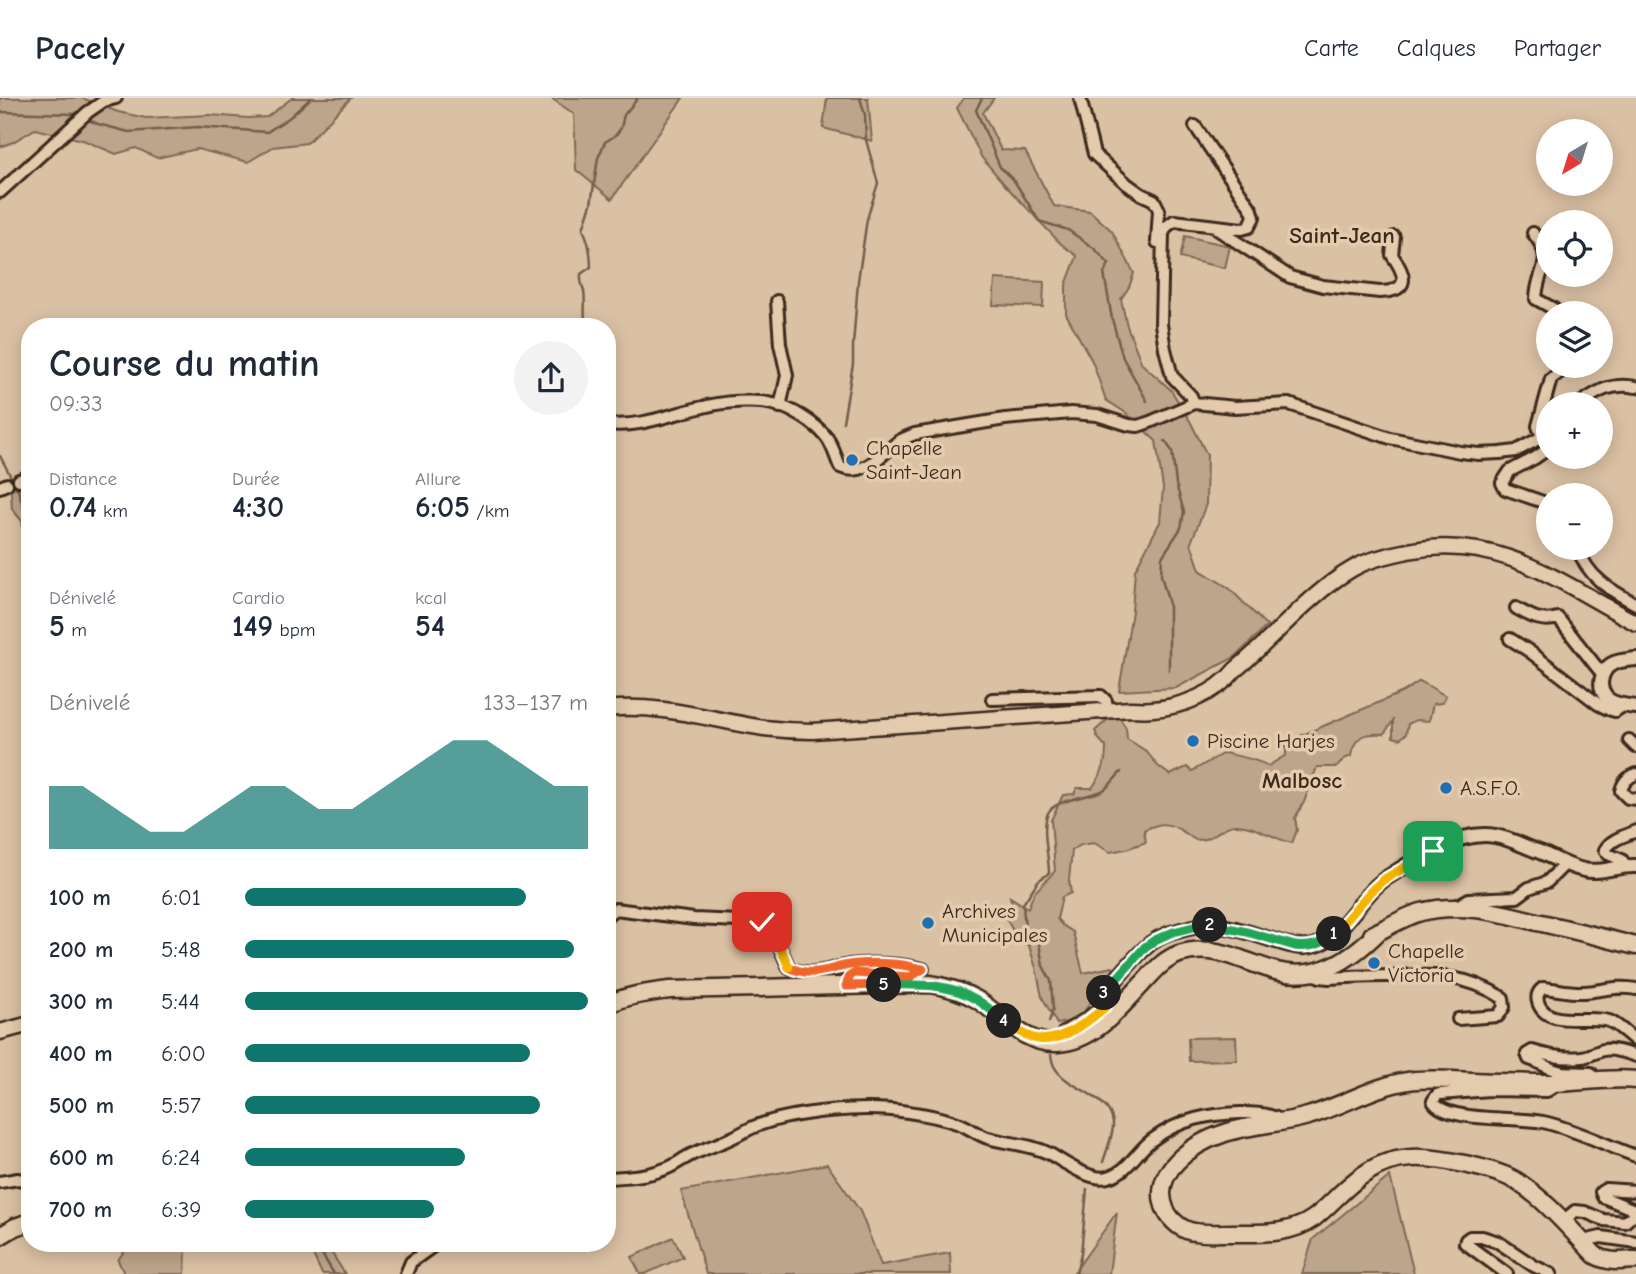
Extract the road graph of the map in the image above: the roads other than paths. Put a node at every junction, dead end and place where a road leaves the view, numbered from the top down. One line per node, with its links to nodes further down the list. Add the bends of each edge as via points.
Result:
1 (116, 98): 4 (street, via 88,112)
2 (1080, 98): 10 (street, via 1094,154 1126,184 1153,200 1159,210 1156,304)
3 (1195, 126): 5 (street, via 1254,217 1249,227 1242,229)
4 (0, 192)
5 (1215, 227): 7 (street, via 1290,277 1380,292 1396,290 1404,278 1392,255); 10 (street, via 1174,221 1166,227)
6 (1533, 233): 9 (street, via 1545,249 1546,259 1536,291)
7 (1394, 237)
8 (777, 301): 14 (street, via 787,375)
9 (1540, 301)
10 (1161, 318): 13 (street, via 1172,376)
11 (1636, 387): 12 (street, via 1616,385)
12 (1598, 392)
13 (1194, 403): 14 (street, via 1138,426 1071,413 915,434 855,470 840,467 816,425); 16 (street, via 1235,407 1289,404 1390,438 1479,454 1516,450)
14 (780, 407): 15 (street, via 742,402)
15 (616, 425)
16 (1536, 439)
17 (1536, 457): 18 (street, via 1510,471 1502,483 1505,489)
18 (1536, 500)
19 (1582, 560): 20 (street, via 1595,578)
20 (1636, 604)
21 (1516, 608): 25 (street, via 1535,618 1558,618)
22 (1636, 623): 29 (main road, via 1542,571 1503,555 1464,548 1421,548 1354,568 1327,586 1236,670 1181,695)
23 (1510, 639): 27 (street, via 1598,704 1615,711)
24 (1636, 659): 25 (street, via 1617,661)
25 (1604, 672): 27 (street, via 1604,694 1612,702)
26 (992, 699): 29 (street, via 1101,696)
27 (1630, 706)
28 (616, 709): 29 (main road, via 644,707 785,731)
29 (1108, 711)
30 (1636, 774): 31 (street, via 1626,780 1622,791)
31 (1636, 799)
32 (1636, 831): 34 (street, via 1605,850)
33 (1565, 864): 34 (street, via 1598,872); 35 (street, via 1547,882 1517,897 1469,899); 43 (street, via 1495,836 1467,836 1383,880 1337,931 1316,945 1295,946 1212,925 1155,940 1105,992)
34 (1630, 866)
35 (1455, 908): 37 (main road, via 1421,912); 38 (main road, via 1498,912)
36 (616, 909): 40 (street, via 762,922 771,927 789,968 799,972 852,965 923,969 910,977 855,973)
37 (1379, 931): 39 (main road, via 1343,961); 43 (main road, via 1328,961 1307,966 1285,964 1226,945 1184,944 1158,957)
38 (1636, 946)
39 (1311, 973): 43 (main road, via 1276,971 1219,951 1192,951 1167,960 1122,1004); 44 (street, via 1329,978 1435,975 1463,980 1503,998 1498,1016)
40 (846, 986): 42 (main road, via 669,990); 47 (main road, via 931,984 949,988 978,1000 1020,1033)
41 (1636, 989): 48 (street, via 1572,992 1543,988 1537,998 1541,1008 1555,1017 1607,1020)
42 (616, 1001)
43 (1107, 1012): 47 (main road, via 1062,1036); 47 (main road, via 1090,1034 1055,1044)
44 (1458, 1019)
45 (21, 1026): 46 (main road)
46 (0, 1032)
47 (1041, 1040)
48 (1636, 1041)
49 (1636, 1056): 51 (street, via 1615,1050 1577,1058 1527,1054 1560,1072 1591,1073)
50 (1613, 1078): 51 (main road); 52 (main road); 54 (street)
51 (1594, 1080): 53 (main road)
52 (1636, 1080)
53 (1554, 1083): 55 (main road, via 1406,1081); 56 (street, via 1547,1091 1440,1094 1433,1101 1437,1107 1469,1116 1541,1121)
54 (1636, 1090)
55 (1282, 1122): 57 (street, via 1272,1115 1247,1113 1194,1120 1152,1140 1127,1167 1102,1178 1046,1152 985,1138 959,1123 908,1111 848,1109 756,1126 665,1169); 61 (main road, via 1217,1135 1175,1164 1164,1179 1162,1195 1175,1223 1193,1232 1289,1230 1314,1218 1352,1182 1382,1163 1412,1158 1503,1174 1525,1186)
56 (1636, 1156)
57 (616, 1178)
58 (21, 1180): 59 (street)
59 (0, 1182)
60 (1636, 1191): 61 (street, via 1601,1192 1632,1209 1631,1219 1625,1222 1575,1211)
61 (1563, 1221): 64 (main road)
62 (21, 1225): 63 (main road)
63 (0, 1236)
64 (1583, 1241): 65 (street, via 1601,1237); 67 (main road, via 1602,1259)
65 (1636, 1242)
66 (425, 1252): 68 (street, via 411,1262)
67 (1636, 1260)
68 (406, 1274)
69 (1507, 1274): 70 (street, via 1466,1240 1482,1237 1498,1242)
70 (1551, 1274)

